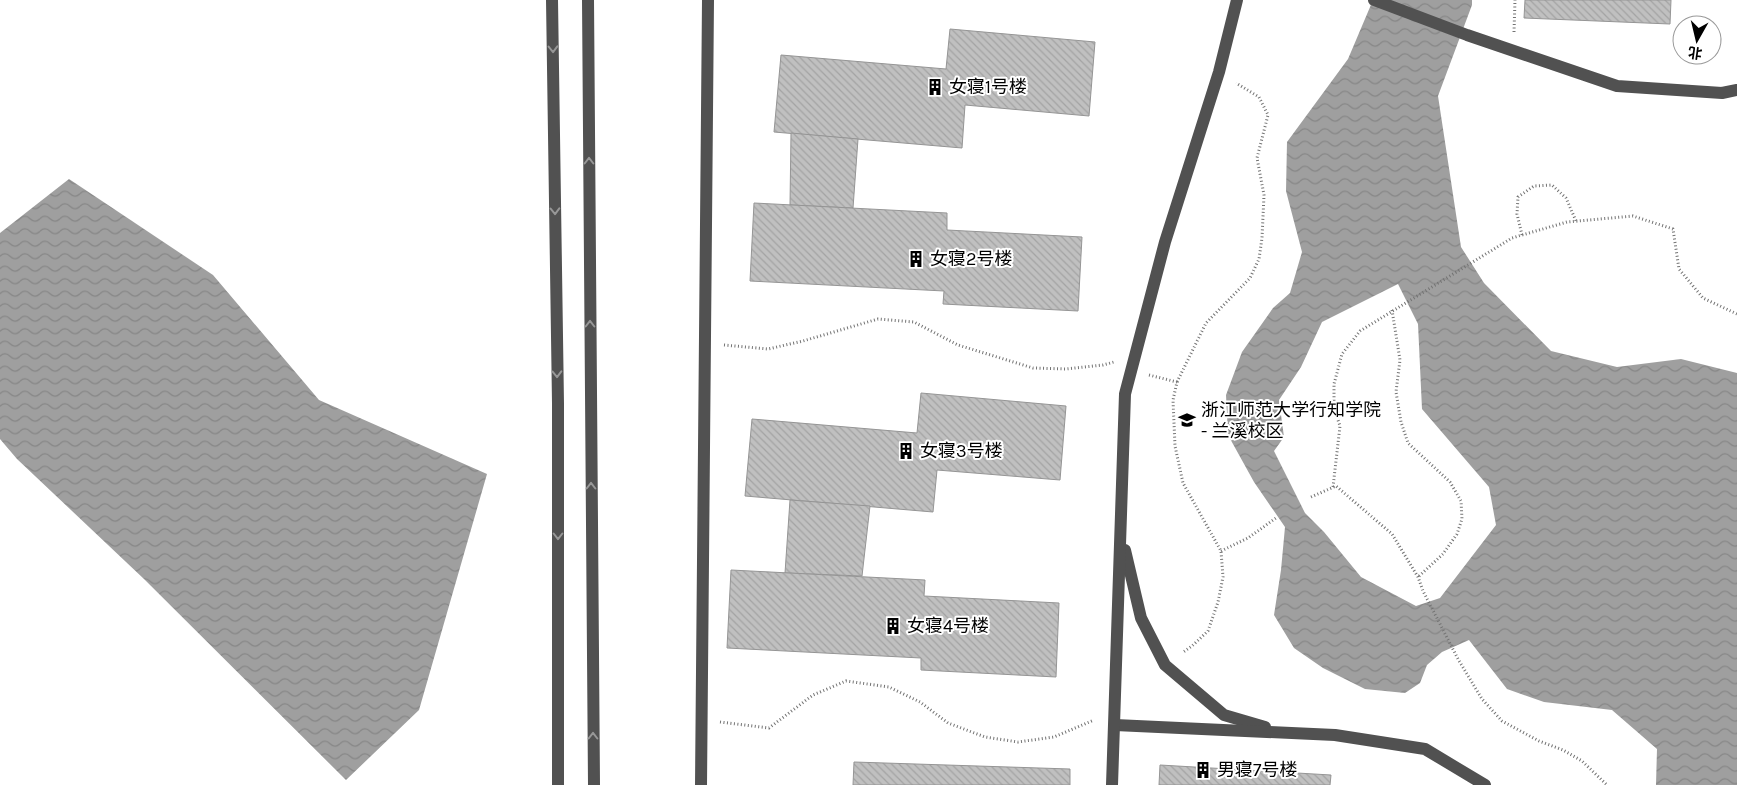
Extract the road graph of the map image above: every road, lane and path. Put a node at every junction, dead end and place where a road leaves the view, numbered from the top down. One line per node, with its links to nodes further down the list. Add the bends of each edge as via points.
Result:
1 (552, 0): 29 (street, one-way to 29, via 558,403)
2 (588, 0): 30 (street, one-way to 2)
3 (708, 0): 14 (street)
4 (1237, 0): 8 (street)
5 (1374, 0): 7 (street)
6 (1515, 0): 7 (path)
7 (1513, 51): 9 (street, via 1617,86 1722,93)
8 (1219, 72): 15 (street, via 1165,242); 17 (path, via 1259,97 1268,115 1257,158 1264,195 1262,238 1259,259 1250,278 1206,323)
9 (1737, 90)
10 (1576, 221): 11 (path); 11 (path, via 1566,198 1552,185 1534,186 1518,196 1517,214); 13 (path, via 1632,216 1674,229 1679,269 1703,298)
11 (1522, 235): 12 (path)
12 (1392, 310): 18 (path, via 1360,331 1342,354 1334,384 1334,408 1340,426); 23 (path, via 1400,360 1396,392 1408,443 1450,482 1462,501 1462,519 1457,534 1442,554)
13 (1737, 314)
14 (705, 343): 15 (path, via 768,349 878,319 914,322 958,345 1033,368 1103,365); 26 (street)
15 (1136, 355): 16 (street)
16 (1132, 371): 17 (path); 21 (street, via 1125,394)
17 (1177, 382): 22 (path, via 1173,400 1175,446 1183,482)
18 (1333, 487): 19 (path); 23 (path, via 1336,486 1392,534)
19 (1311, 497)
20 (1276, 518): 22 (path, via 1248,538)
21 (1121, 534): 24 (street, via 1141,618); 25 (street)
22 (1221, 551): 24 (path, via 1223,577 1208,631)
23 (1418, 576): 34 (path, via 1458,659 1482,699 1502,721 1582,761)
24 (1165, 665): 28 (street, via 1224,715)
25 (1116, 711): 26 (path, via 1054,737 1018,742 985,737 948,723 920,702 889,687 846,681 813,695 769,728); 27 (street)
26 (701, 720): 31 (street)
27 (1115, 725): 28 (street); 32 (street)
28 (1284, 733): 33 (street, via 1335,735 1425,749)
29 (558, 785)
30 (594, 785)
31 (701, 785)
32 (1112, 785)
33 (1485, 785)
34 (1607, 785)

